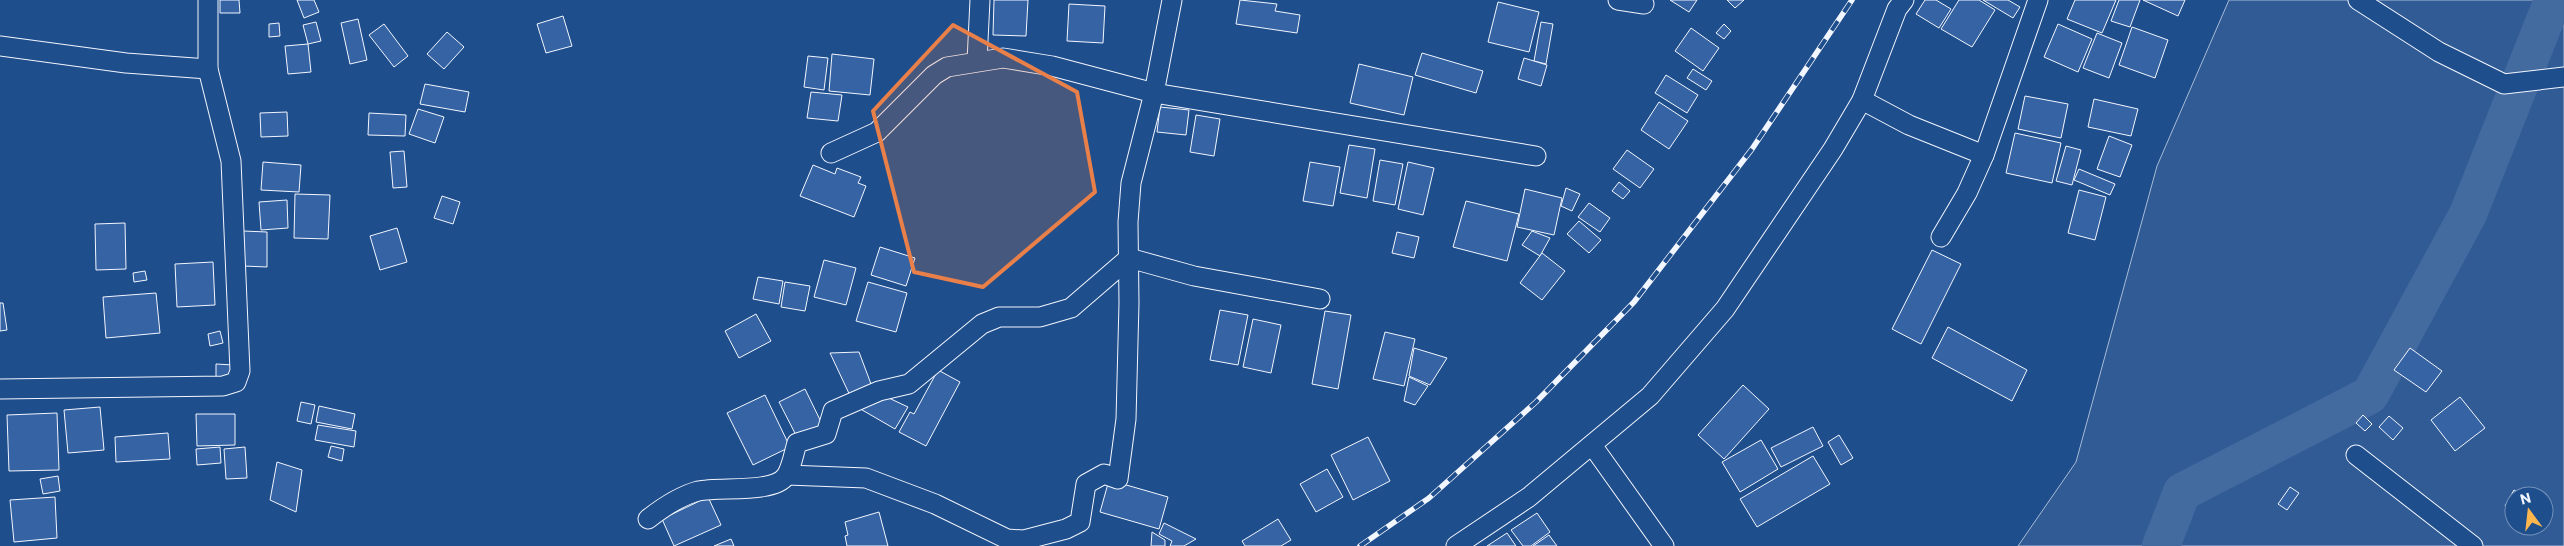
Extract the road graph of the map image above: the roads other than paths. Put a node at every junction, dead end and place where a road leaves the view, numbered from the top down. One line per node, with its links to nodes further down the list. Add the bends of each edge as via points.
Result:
1 (208, 0): 11 (street)
2 (980, 0): 10 (street)
3 (1172, 0): 13 (street)
4 (1618, 0): 8 (street)
5 (1904, 0): 14 (street)
6 (2038, 0): 16 (street)
7 (2358, 0): 12 (street, via 2439,52 2504,84)
8 (1644, 4)
9 (0, 46): 11 (street, via 126,63)
10 (977, 61): 13 (street, via 1003,58 1052,66); 15 (street, via 947,67 934,75 877,132)
11 (208, 69): 21 (street, via 231,161 240,371 236,382 223,386)
12 (2564, 77)
13 (1154, 92): 17 (street); 19 (street, via 1131,183)
14 (1862, 100): 16 (street, via 1909,125); 22 (street, via 1726,309 1650,396)
15 (831, 154)
16 (1984, 155): 18 (street, via 1967,193)
17 (1536, 156)
18 (1941, 237)
19 (1129, 258): 20 (street, via 1194,276); 24 (street, via 1071,308 1040,317 1000,317 982,324 909,384 879,391 833,411 826,434 797,443); 24 (street, via 1126,420 1118,479 1104,474 1086,484 1080,522 1024,540 1006,539 935,504 866,478)
20 (1320, 299)
21 (0, 389)
22 (1592, 445): 26 (street, via 1530,497); 27 (street)
23 (2356, 455): 28 (street)
24 (787, 475): 25 (street, via 766,487 697,491 662,508)
25 (648, 519)
26 (1456, 546)
27 (1664, 546)
28 (2473, 546)

